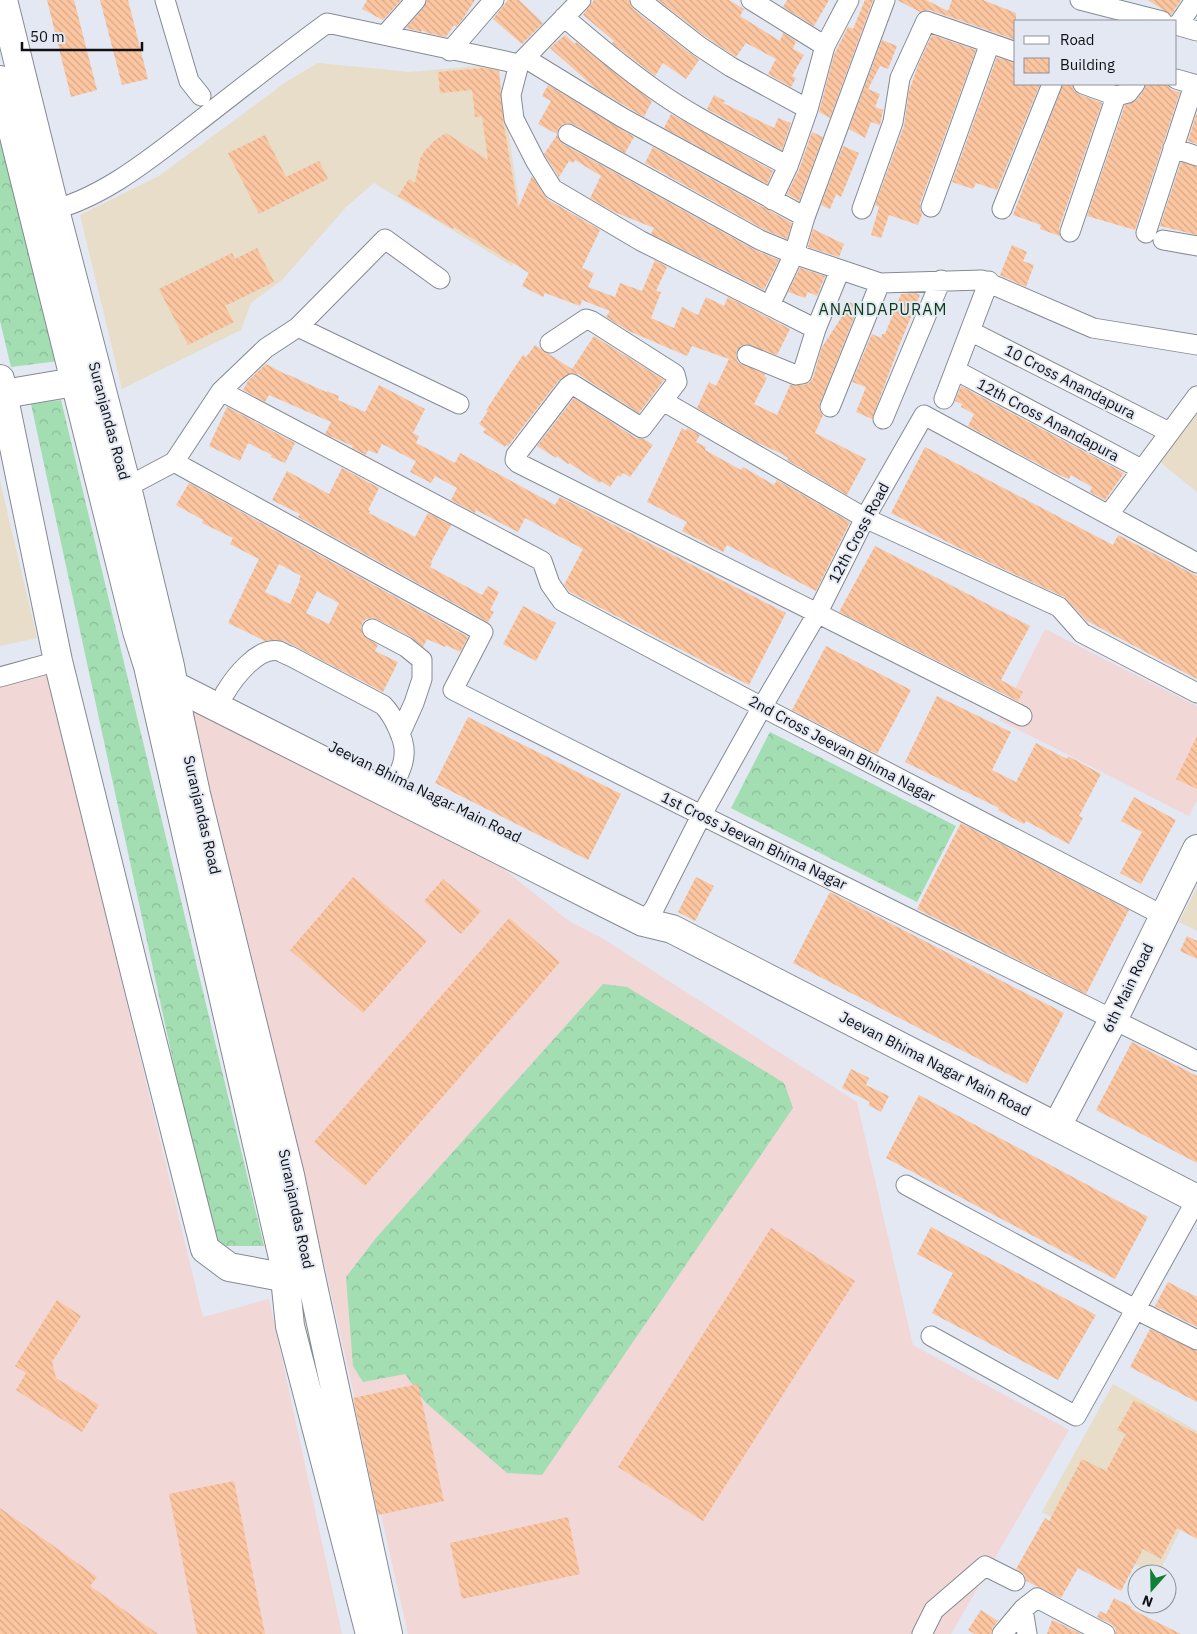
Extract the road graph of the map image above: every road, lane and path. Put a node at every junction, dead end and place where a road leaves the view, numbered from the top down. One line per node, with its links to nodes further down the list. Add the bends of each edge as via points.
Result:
1 (3, 0): 40 (main road, Suranjandas Road)
2 (165, 0): 29 (street, via 189,81)
3 (416, 0): 17 (street)
4 (494, 0): 20 (street)
5 (581, 0): 12 (street)
6 (640, 0): 31 (street, via 731,68)
7 (751, 0): 19 (street)
8 (849, 0): 19 (street)
9 (884, 0): 41 (street)
10 (1195, 0): 14 (street)
11 (1090, 1): 13 (street)
12 (564, 17): 22 (street); 35 (street, via 655,90)
13 (1158, 20)
14 (1176, 20)
15 (1177, 25): 16 (street)
16 (1197, 31)
17 (385, 35): 20 (street); 40 (street, via 327,23 145,163 91,196)
18 (990, 43): 21 (street); 37 (street); 39 (street, via 926,21 900,78 893,122)
19 (825, 46): 31 (street)
20 (450, 50): 22 (street)
21 (1014, 51)
22 (522, 61): 36 (street); 50 (street, via 511,95 514,119 553,188 641,241)
23 (1177, 79): 28 (street)
24 (0, 80): 40 (main road, Suranjandas Road)
25 (1052, 85): 38 (street)
26 (1086, 85): 30 (street)
27 (1134, 85): 30 (street, via 1128,93)
28 (1195, 85): 33 (street)
29 (201, 96)
30 (1116, 96): 42 (street)
31 (808, 109): 35 (street)
32 (568, 134): 44 (street, via 760,240)
33 (1173, 148): 34 (street); 43 (street, via 1154,236)
34 (1197, 156)
35 (788, 166): 36 (street)
36 (772, 200): 41 (street)
37 (931, 207)
38 (1002, 209)
39 (862, 210)
40 (44, 213): 58 (main road, Suranjandas Road)
41 (805, 217): 44 (street)
42 (1070, 232)
43 (1197, 246)
44 (794, 254): 45 (street); 50 (street)
45 (840, 270): 49 (street); 52 (street)
46 (440, 279): 51 (street, via 386,239)
47 (941, 280): 48 (street); 49 (street); 66 (street)
48 (989, 282): 53 (street); 55 (street, via 1093,328)
49 (880, 283): 65 (street)
50 (770, 305): 52 (street)
51 (298, 327): 60 (street, via 266,348); 64 (street)
52 (816, 329): 56 (street, via 802,374 796,375)
53 (970, 331): 57 (street); 67 (street, 10 Cross Anandapura)
54 (550, 343): 63 (street, via 586,319 592,321 675,374 677,382)
55 (1197, 345)
56 (747, 355)
57 (955, 370): 62 (street); 69 (street, 12th Cross Anandapura)
58 (87, 380): 59 (main road); 70 (main road, Suranjandas Road); 77 (main road, Suranjandas Road, via 137,631)
59 (2, 387): 76 (main road)
60 (221, 391): 68 (street); 81 (street, 2nd Cross Jeevan Bhima Nagar, via 542,561 550,584 562,601)
61 (1197, 396): 67 (street)
62 (944, 399)
63 (663, 401): 72 (street); 74 (street, via 642,428 572,384 515,460)
64 (459, 404)
65 (830, 406)
66 (883, 419)
67 (1170, 432): 69 (street)
68 (174, 462): 70 (street); 85 (street, 1st Cross Jeevan Bhima Nagar, via 483,632 453,690)
69 (1141, 470): 71 (street)
70 (126, 487): 77 (main road, Suranjandas Road)
71 (1109, 514): 72 (street, 12th Cross Road, via 924,415); 73 (street, 12th Cross Road)
72 (865, 518): 74 (street, 12th Cross Road); 80 (street, via 1059,607 1082,633)
73 (1197, 563)
74 (817, 614): 81 (street, 12th Cross Road); 82 (street)
75 (372, 629): 83 (street, via 406,647 422,660 422,679)
76 (58, 661): 78 (street); 94 (main road, via 205,1249 229,1267 277,1276)
77 (160, 675): 79 (main road, Jeevan Bhima Nagar Main Road); 87 (main road, Jeevan Bhima Nagar Main Road); 94 (main road, Suranjandas Road, via 281,1248)
78 (0, 678)
79 (225, 693): 83 (street, via 250,663 264,652 278,651 383,705); 84 (main road, Jeevan Bhima Nagar Main Road)
80 (1197, 693)
81 (762, 707): 85 (street, 12th Cross Road); 88 (street, 2nd Cross Jeevan Bhima Nagar)
82 (1022, 716)
83 (400, 734): 84 (street, via 405,754)
84 (398, 778): 87 (main road, Jeevan Bhima Nagar Main Road, via 561,860)
85 (701, 816): 87 (street, 12th Cross Road); 89 (street, 1st Cross Jeevan Bhima Nagar)
86 (1194, 864): 88 (main road, 6th Main Road)
87 (649, 915): 91 (main road, Jeevan Bhima Nagar Main Road)
88 (1164, 916): 89 (main road, 6th Main Road)
89 (1113, 1020): 90 (street, 1st Cross Jeevan Bhima Nagar); 91 (main road, 6th Main Road)
90 (1197, 1061)
91 (1057, 1126): 93 (main road, Jeevan Bhima Nagar Main Road)
92 (906, 1185): 95 (street)
93 (1197, 1199): 95 (street)
94 (297, 1273): 100 (main road, Suranjandas Road, via 290,1326); 101 (main road, Suranjandas Road)
95 (1135, 1309): 96 (street, via 1076,1416); 97 (street)
96 (932, 1336)
97 (1197, 1340)
98 (1015, 1581): 102 (street, via 985,1566 934,1610)
99 (1030, 1604): 103 (street); 104 (street); 105 (street)
100 (370, 1634)
101 (388, 1634)
102 (922, 1634)
103 (1002, 1634)
104 (1027, 1634)
105 (1105, 1634)

